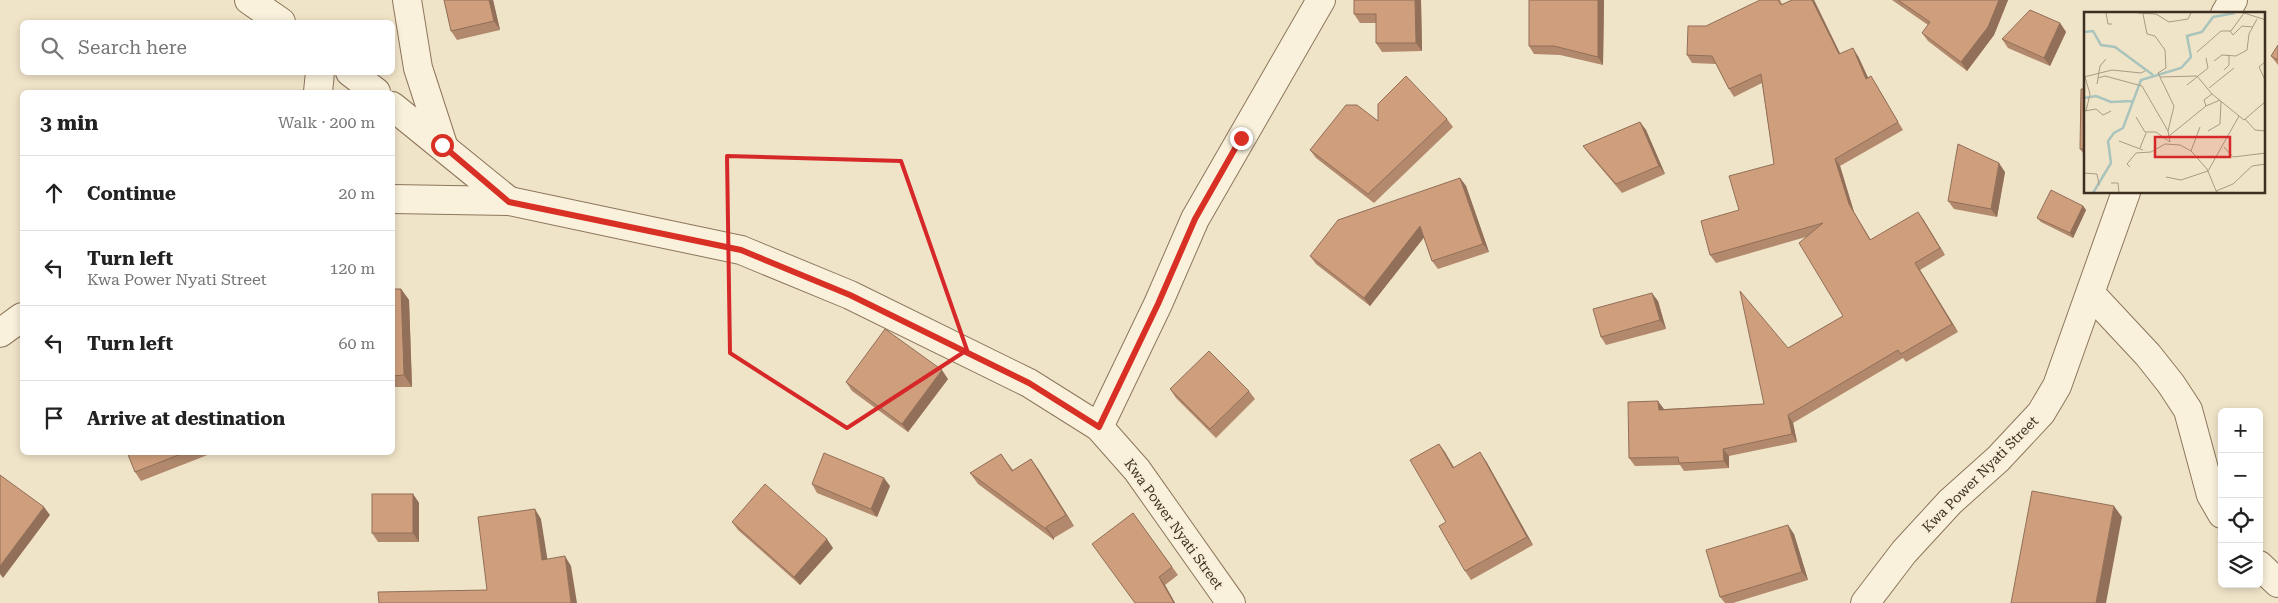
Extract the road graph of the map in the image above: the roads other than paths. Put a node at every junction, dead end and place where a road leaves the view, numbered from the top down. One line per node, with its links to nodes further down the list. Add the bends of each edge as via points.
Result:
1 (249, 0): 6 (street)
2 (407, 0): 12 (street, via 418,68)
3 (1321, 0): 19 (street, via 1195,219)
4 (2233, 0): 5 (street)
5 (2226, 12)
6 (278, 20)
7 (320, 75): 9 (street)
8 (354, 75): 10 (street)
9 (318, 90)
10 (373, 90)
11 (395, 108): 12 (street)
12 (442, 145): 15 (street)
13 (2125, 194): 16 (street, Kwa Power Nyati Street)
14 (395, 199): 15 (street, Kwa Power Nyati Street)
15 (509, 202): 19 (street, Kwa Power Nyati Street, via 741,250 850,295 1029,383)
16 (2091, 294): 20 (street, via 2148,355 2188,410 2211,495); 24 (street, Kwa Power Nyati Street, via 2057,386 2041,414 1950,502 1904,552)
17 (20, 318): 18 (street)
18 (0, 333)
19 (1099, 427): 23 (street, Kwa Power Nyati Street, via 1138,470)
20 (2218, 507)
21 (2263, 569): 22 (street)
22 (2278, 583)
23 (1231, 603)
24 (1866, 603)

